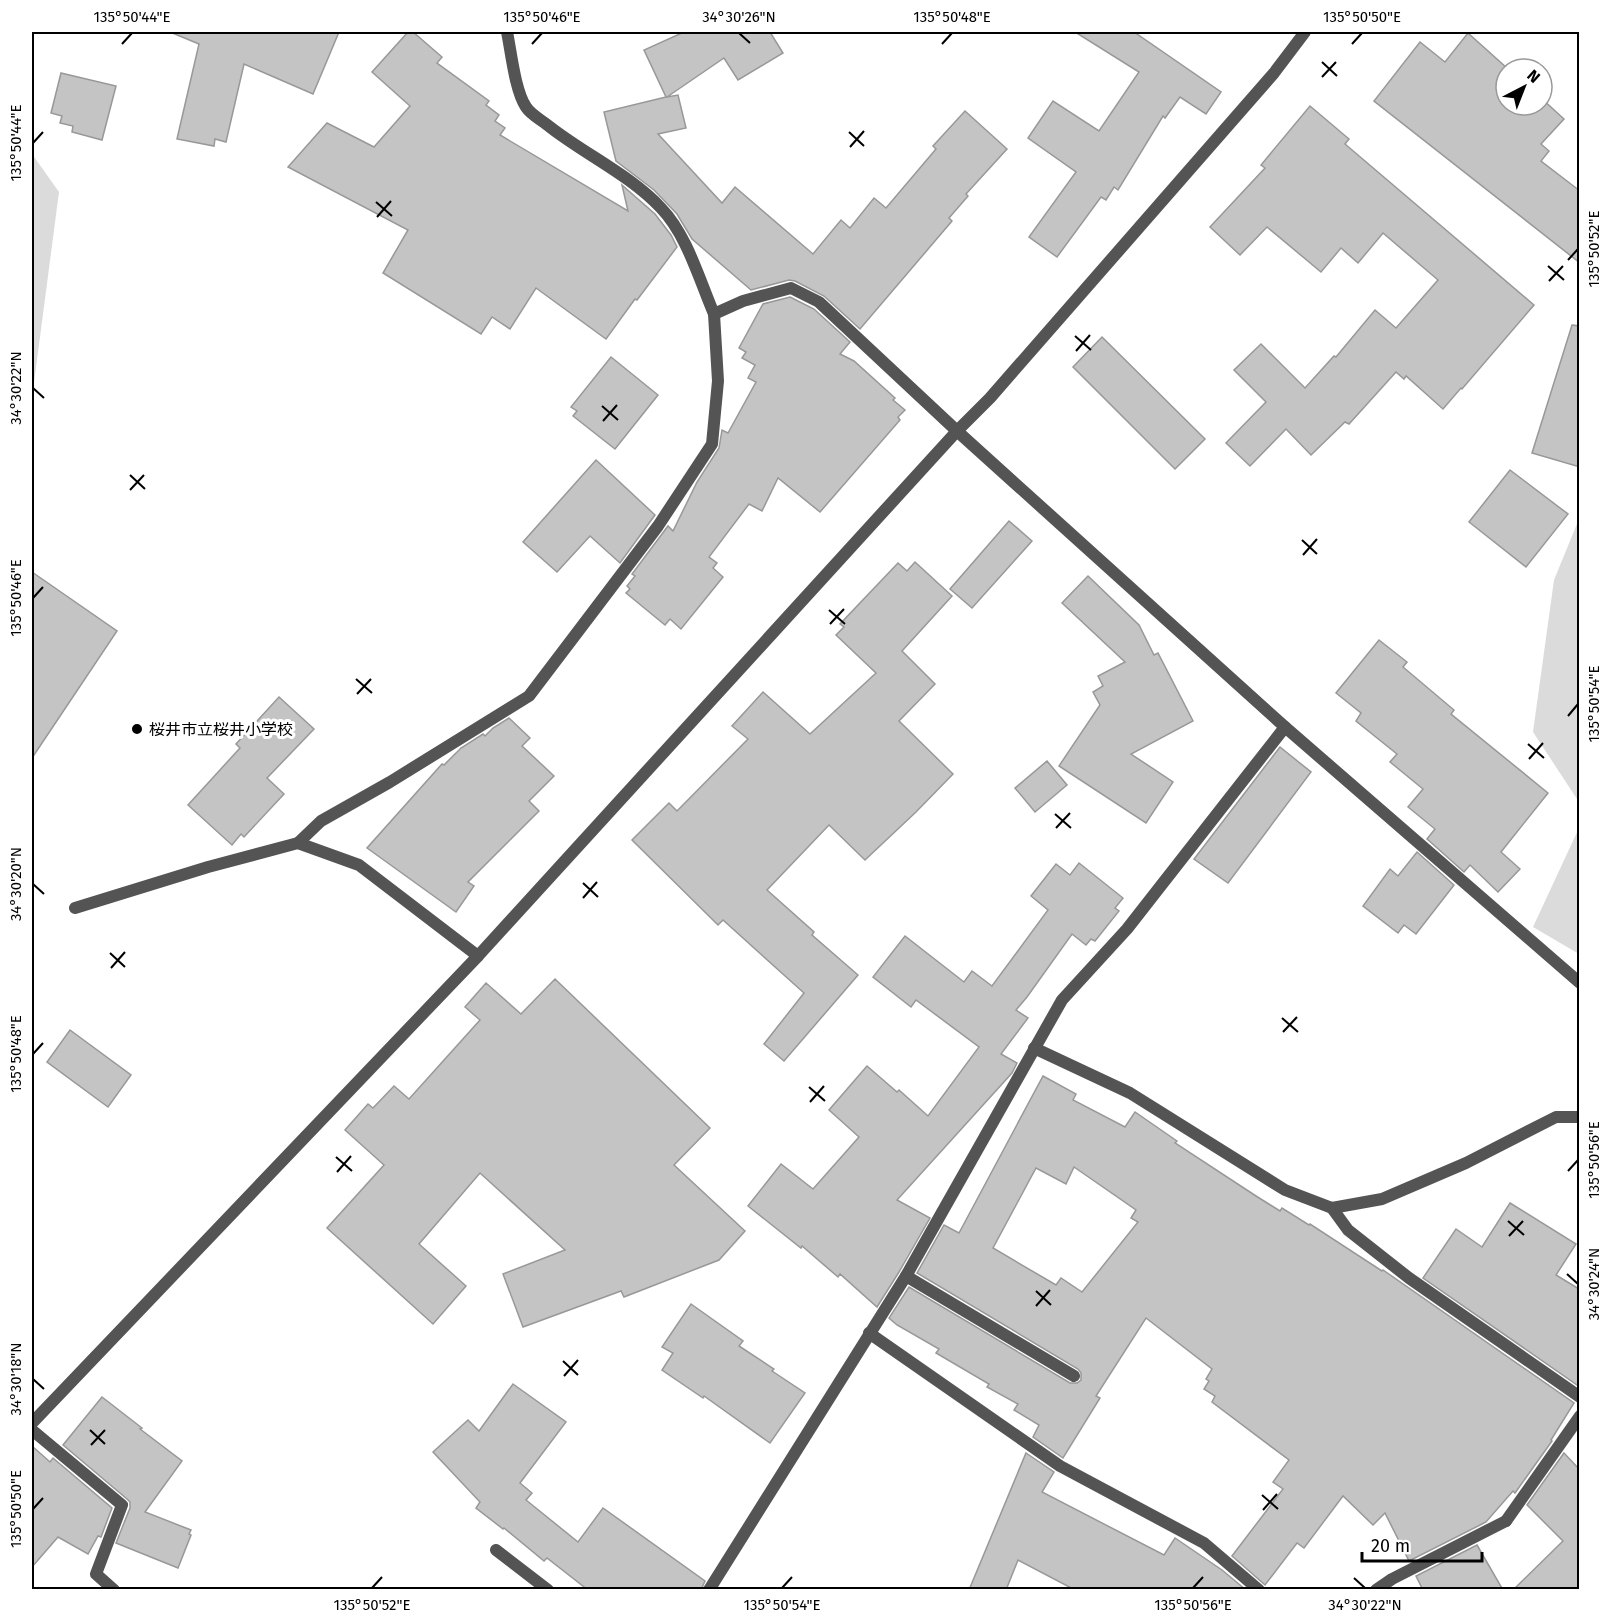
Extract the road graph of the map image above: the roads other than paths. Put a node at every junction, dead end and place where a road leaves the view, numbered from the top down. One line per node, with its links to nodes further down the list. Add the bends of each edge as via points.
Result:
1 (507, 32): 3 (street, via 526,107 663,209 681,234)
2 (1305, 32): 4 (street, via 1266,82)
3 (714, 314): 4 (street, via 743,301 791,288 819,302); 6 (street, via 718,381 712,444 658,526 529,696 321,821)
4 (957, 431): 5 (street); 8 (street)
5 (1285, 727): 9 (street); 10 (street, via 1127,929 1062,1000)
6 (298, 843): 7 (street); 8 (street, via 359,865)
7 (75, 908)
8 (478, 956): 18 (street)
9 (1580, 983)
10 (1034, 1048): 12 (street, via 1130,1093 1285,1190); 13 (street)
11 (1580, 1117): 12 (street, via 1556,1117 1466,1163 1382,1198)
12 (1332, 1208): 16 (street, via 1348,1230 1409,1278)
13 (906, 1276): 14 (street); 15 (street)
14 (869, 1333): 23 (street); 24 (street, via 1060,1466 1204,1543)
15 (1074, 1376)
16 (1580, 1397)
17 (1580, 1416): 25 (street, via 1506,1521)
18 (32, 1423)
19 (32, 1430): 21 (street, via 122,1505 96,1574)
20 (496, 1550): 22 (street)
21 (114, 1590)
22 (548, 1590)
23 (710, 1590)
24 (1258, 1590)
25 (1376, 1590)

